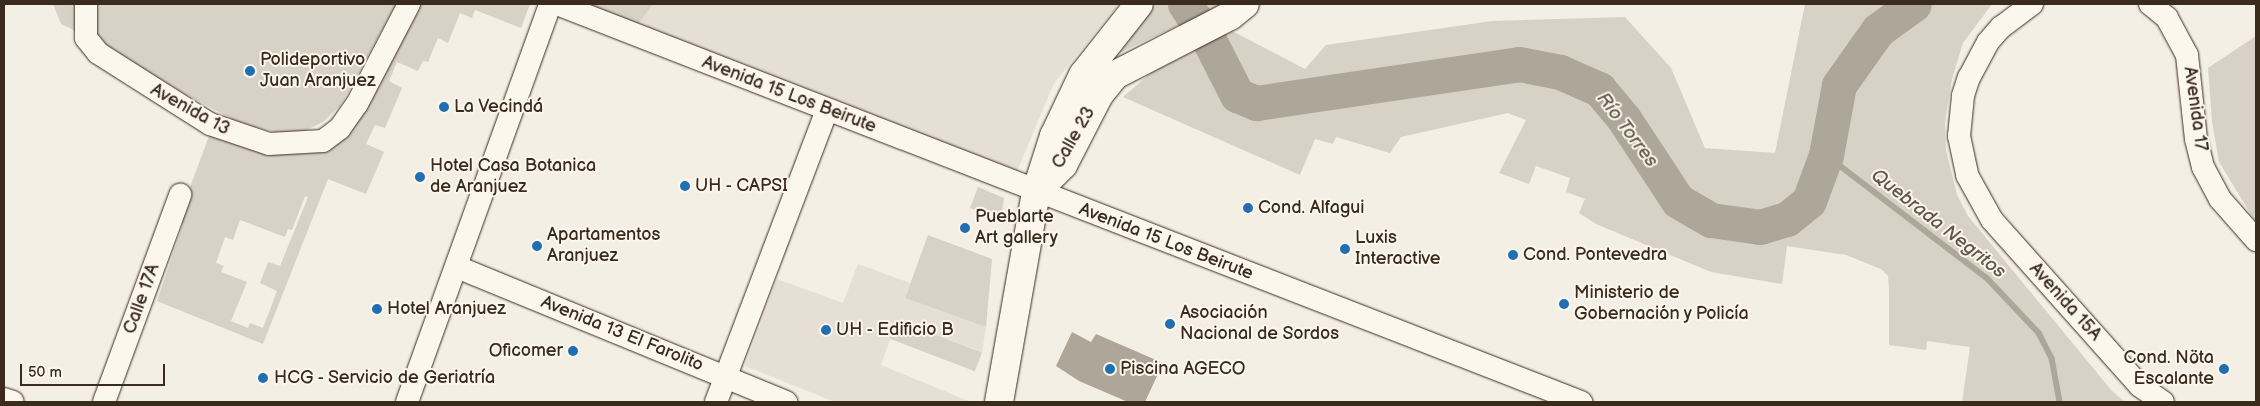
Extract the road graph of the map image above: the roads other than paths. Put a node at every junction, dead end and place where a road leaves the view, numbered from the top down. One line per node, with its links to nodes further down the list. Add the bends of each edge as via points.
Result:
1 (86, 4): 2 (street, Avenida 13, via 86,38 98,53 210,124 269,144 323,141 340,128 357,104)
2 (408, 4)
3 (550, 4): 13 (street)
4 (557, 4): 9 (street, Avenida 15 Los Beirute)
5 (1139, 4): 10 (main road, Calle 23, via 1083,75 1066,106)
6 (2032, 4): 23 (street, Avenida 15A, via 2001,27 1974,65 1963,96 1962,156 1976,194 1992,220 2140,386)
7 (2150, 4): 12 (street, Avenida 17, via 2167,18 2187,55 2196,139 2203,166 2220,199)
8 (1238, 10): 10 (main road, Calle 23, via 1128,66 1105,86 1063,165)
9 (827, 110): 10 (street, Avenida 15 Los Beirute); 14 (street)
10 (1036, 192): 21 (main road); 22 (street, Avenida 15 Los Beirute)
11 (180, 195): 17 (street, Calle 17A)
12 (2256, 240)
13 (457, 267): 14 (street, Avenida 13 El Farolito); 18 (street)
14 (726, 377): 19 (street); 20 (street, Avenida 13 El Farolito)
15 (4, 399): 16 (street)
16 (13, 402)
17 (104, 402)
18 (407, 402)
19 (716, 402)
20 (786, 402)
21 (999, 402)
22 (1581, 402)
23 (2164, 402)

